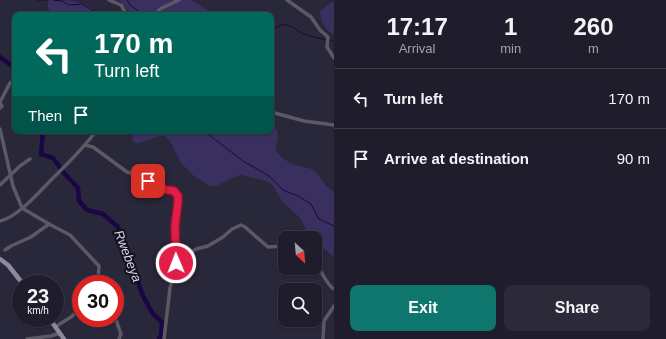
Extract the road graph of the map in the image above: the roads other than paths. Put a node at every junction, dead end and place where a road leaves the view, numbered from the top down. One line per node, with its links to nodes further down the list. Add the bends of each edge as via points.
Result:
1 (109, 0): 4 (street, via 121,5)
2 (179, 0): 5 (street)
3 (286, 0): 6 (street, via 311,17 328,37 328,49)
4 (125, 12)
5 (157, 12)
6 (334, 58)
7 (12, 82): 8 (street)
8 (0, 102): 9 (street)
9 (0, 108)
10 (274, 113): 11 (street, via 304,122)
11 (334, 124)
12 (0, 129): 14 (street)
13 (94, 134): 15 (street)
14 (4, 146): 16 (street); 18 (street)
15 (85, 146): 20 (street); 26 (street, via 93,148 127,172 143,177 162,189 174,191 178,196 175,226)
16 (0, 149)
17 (30, 159): 18 (street)
18 (11, 176): 19 (street); 20 (street)
19 (0, 185)
20 (22, 208): 21 (street); 22 (street)
21 (0, 221)
22 (48, 224): 24 (street, via 31,238); 29 (street, via 70,235 99,266)
23 (278, 246): 26 (street, via 268,247 241,225 208,246 196,249)
24 (5, 250)
25 (0, 259): 28 (main road)
26 (177, 261): 38 (street, via 170,288)
27 (322, 271): 30 (street)
28 (16, 275)
29 (98, 275)
30 (334, 289)
31 (334, 306): 39 (street, via 324,321)
32 (55, 327): 34 (main road)
33 (119, 327): 37 (street)
34 (60, 333): 35 (street); 36 (main road)
35 (27, 339)
36 (64, 339)
37 (120, 339)
38 (164, 339)
39 (323, 339)

